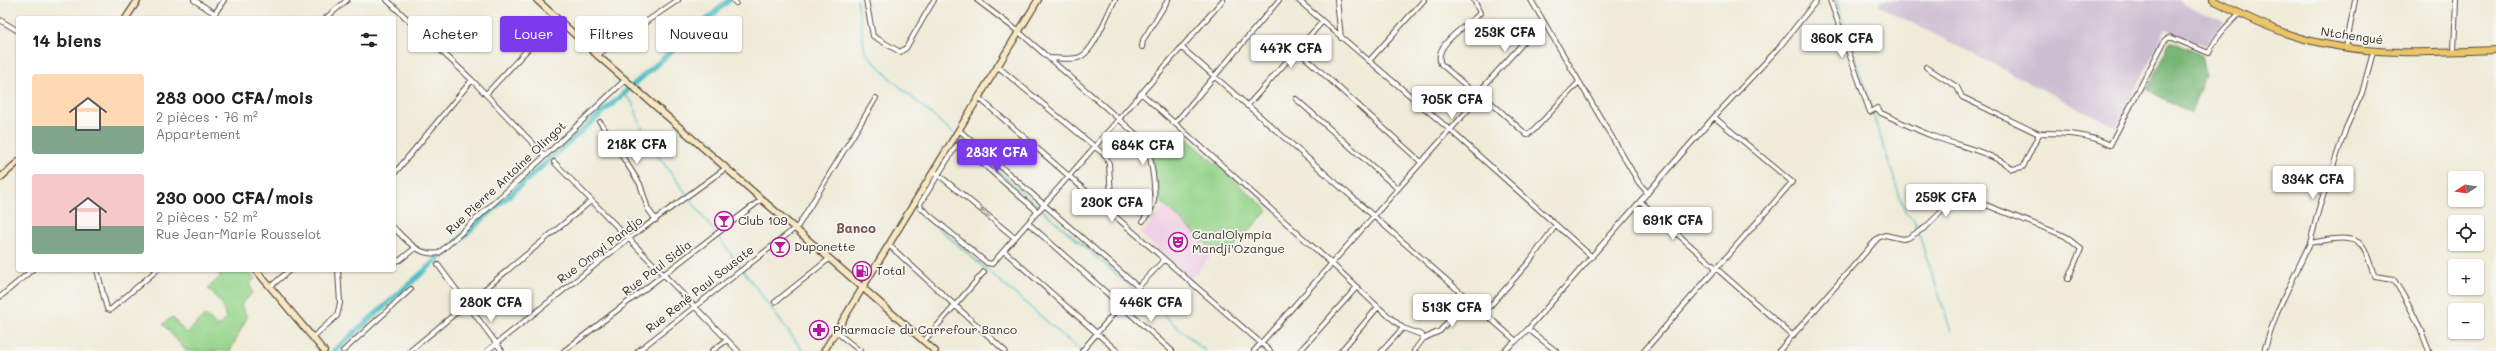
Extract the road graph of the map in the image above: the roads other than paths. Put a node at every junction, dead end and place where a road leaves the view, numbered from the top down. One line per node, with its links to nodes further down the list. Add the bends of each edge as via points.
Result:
1 (138, 0): 28 (street)
2 (194, 0): 26 (street)
3 (224, 0): 26 (street)
4 (347, 0): 30 (street)
5 (387, 0): 53 (street)
6 (537, 0): 31 (street)
7 (678, 0): 47 (street)
8 (866, 0): 9 (street, via 873,36 900,52 906,48)
9 (934, 0)
10 (977, 0): 37 (street)
11 (1038, 0): 37 (street)
12 (1115, 0): 48 (street, via 1101,29 1082,56)
13 (1168, 0): 39 (street, via 1143,40)
14 (1223, 0): 40 (street)
15 (1279, 0): 52 (street)
16 (1298, 0): 34 (street)
17 (1337, 0): 38 (street)
18 (1424, 0): 49 (street)
19 (1474, 0): 58 (street, via 1480,13 1455,33 1440,50 1439,56 1441,64)
20 (1531, 0): 33 (street)
21 (1817, 0): 63 (street, via 1777,50)
22 (1830, 0): 69 (street, via 1870,112 1874,110 1914,129 2005,163 2012,169 2023,167)
23 (2213, 0): 27 (main road, Ntchengué)
24 (2355, 0): 41 (street)
25 (2456, 0): 46 (street)
26 (214, 13): 29 (street)
27 (2240, 13): 41 (main road, Ntchengué, via 2286,34); 69 (street, via 2226,26 2209,53 2170,38 2165,40 2110,144 2070,134)
28 (127, 16)
29 (213, 16)
30 (328, 16)
31 (555, 16)
32 (0, 20): 36 (street)
33 (1543, 21): 55 (street); 58 (street)
34 (1322, 22): 38 (street); 42 (street)
35 (567, 28): 47 (street)
36 (16, 30)
37 (1019, 32): 48 (street); 50 (street)
38 (1341, 38): 49 (street)
39 (1142, 47)
40 (1181, 48): 52 (street); 56 (street)
41 (2346, 48): 45 (main road, Ntchengué)
42 (1297, 50): 62 (street); 73 (street)
43 (2496, 50): 46 (main road, Ntchengué)
44 (525, 52): 57 (street)
45 (2373, 52): 46 (main road, Ntchengué); 96 (street, via 2362,93 2346,128 2319,208)
46 (2454, 52)
47 (597, 56): 54 (street)
48 (1049, 58): 64 (street)
49 (1370, 61): 67 (street)
50 (998, 66): 59 (street); 70 (street)
51 (1926, 67): 69 (street, via 1957,87 1962,97)
52 (1212, 76): 62 (street); 66 (street)
53 (472, 80): 57 (street); 76 (street)
54 (627, 81): 71 (street, Rue Pierre Antoine Olingot); 75 (street)
55 (1578, 83): 58 (street, via 1534,130 1527,134 1486,99); 81 (street, via 1639,183)
56 (1141, 93): 64 (street); 66 (street)
57 (486, 94): 71 (street)
58 (1478, 96): 67 (street)
59 (978, 97): 68 (street); 78 (street)
60 (876, 98): 92 (street, Rue René Paul Sousate, via 801,222)
61 (1296, 99): 80 (street)
62 (1247, 106): 87 (street)
63 (1714, 117): 81 (street); 106 (street, via 1792,182)
64 (1118, 119): 70 (street); 89 (street, via 1145,142 1149,153 1154,199)
65 (600, 122): 88 (street, via 640,184 648,209)
66 (1175, 123): 104 (street)
67 (1450, 128): 73 (street); 91 (street)
68 (959, 130): 77 (street); 85 (street)
69 (2039, 134)
70 (1094, 147): 78 (street); 86 (street, via 1109,161)
71 (545, 156): 98 (street, Rue Pierre Antoine Olingot, via 439,253 427,253)
72 (554, 162): 83 (street)
73 (1421, 162): 80 (street)
74 (16, 164): 79 (street)
75 (726, 168): 82 (street); 88 (street, Rue Onoyi Pandjo)
76 (396, 172)
77 (937, 174): 85 (street, via 956,146 962,144); 94 (street, one-way to 77); 97 (street); 99 (street, via 920,201 921,208 987,263 994,262)
78 (1070, 174): 85 (street); 86 (street)
79 (0, 178)
80 (1397, 188): 87 (street)
81 (1648, 193): 84 (street)
82 (762, 199): 92 (street); 114 (street, Rue Paul Sidia)
83 (591, 202): 95 (street); 124 (street)
84 (1640, 202): 101 (street); 106 (street)
85 (1042, 208): 90 (street); 118 (street)
86 (1112, 213): 102 (street)
87 (1373, 217): 104 (street); 122 (street)
88 (656, 220): 95 (street, Rue Onoyi Pandjo)
89 (1143, 221)
90 (1028, 223): 94 (street); 127 (street)
91 (1556, 225): 101 (street); 129 (street, via 1529,262)
92 (794, 229): 100 (street); 125 (street, Rue René Paul Sousate)
93 (396, 230): 98 (street, Rue Pierre Antoine Olingot)
94 (1015, 238): 99 (street)
95 (628, 239): 114 (street); 141 (street, Rue Onoyi Pandjo)
96 (2310, 243): 168 (street, via 2277,312); 169 (street, via 2336,239 2354,241 2362,245 2375,277 2394,280 2417,322)
97 (890, 246): 117 (street); 126 (street)
98 (415, 248): 103 (street)
99 (1004, 251): 133 (street)
100 (829, 258): 117 (street); 123 (street)
101 (1592, 258): 131 (street)
102 (1164, 260): 118 (street); 140 (street)
103 (396, 261)
104 (1331, 263): 119 (street); 140 (street)
105 (438, 265): 124 (street)
106 (1717, 268): 134 (street); 166 (street)
107 (30, 272): 121 (street)
108 (98, 272): 109 (street, via 107,309 110,310)
109 (155, 272)
110 (258, 272): 116 (street)
111 (288, 272): 116 (street)
112 (338, 272): 135 (street, via 340,303 337,316)
113 (984, 272): 126 (street)
114 (665, 275): 125 (street); 148 (street, Rue Paul Sidia)
115 (2068, 279): 134 (street, via 2081,249 2065,236 1968,198 1947,206 1916,234 1903,240 1885,235 1878,238)
116 (270, 287): 135 (street)
117 (862, 287): 132 (street); 138 (street)
118 (1138, 288): 127 (street)
119 (1356, 288): 128 (street); 160 (street)
120 (411, 289): 144 (street)
121 (0, 297)
122 (1467, 299): 129 (street); 136 (street, via 1440,331)
123 (775, 302)
124 (468, 303): 141 (street); 145 (street)
125 (696, 306): 137 (street); 149 (street, Rue René Paul Sousate)
126 (955, 306): 138 (street); 155 (street)
127 (1120, 306): 133 (street); 157 (street)
128 (1378, 307): 130 (street); 161 (street)
129 (1484, 313): 139 (street)
130 (1403, 328): 136 (street, via 1420,334); 162 (street)
131 (1528, 329): 139 (street); 165 (street)
132 (835, 331): 152 (street); 153 (street)
133 (1097, 333): 142 (street); 156 (street)
134 (1793, 336): 167 (street)
135 (313, 337): 143 (street)
136 (1423, 339): 163 (street)
137 (727, 340): 150 (street); 151 (street)
138 (924, 341): 154 (street)
139 (1516, 341): 164 (street)
140 (1261, 343): 158 (street); 159 (street)
141 (496, 344): 146 (street, Rue Onoyi Pandjo); 147 (street)
142 (1084, 349)
143 (324, 351)
144 (343, 351)
145 (410, 351)
146 (487, 351)
147 (502, 351)
148 (564, 351)
149 (638, 351)
150 (712, 351)
151 (738, 351)
152 (824, 351)
153 (860, 351)
154 (935, 351)
155 (1005, 351)
156 (1118, 351)
157 (1172, 351)
158 (1254, 351)
159 (1270, 351)
160 (1300, 351)
161 (1340, 351)
162 (1382, 351)
163 (1414, 351)
164 (1504, 351)
165 (1556, 351)
166 (1644, 351)
167 (1779, 351)
168 (2264, 351)
169 (2429, 351)

